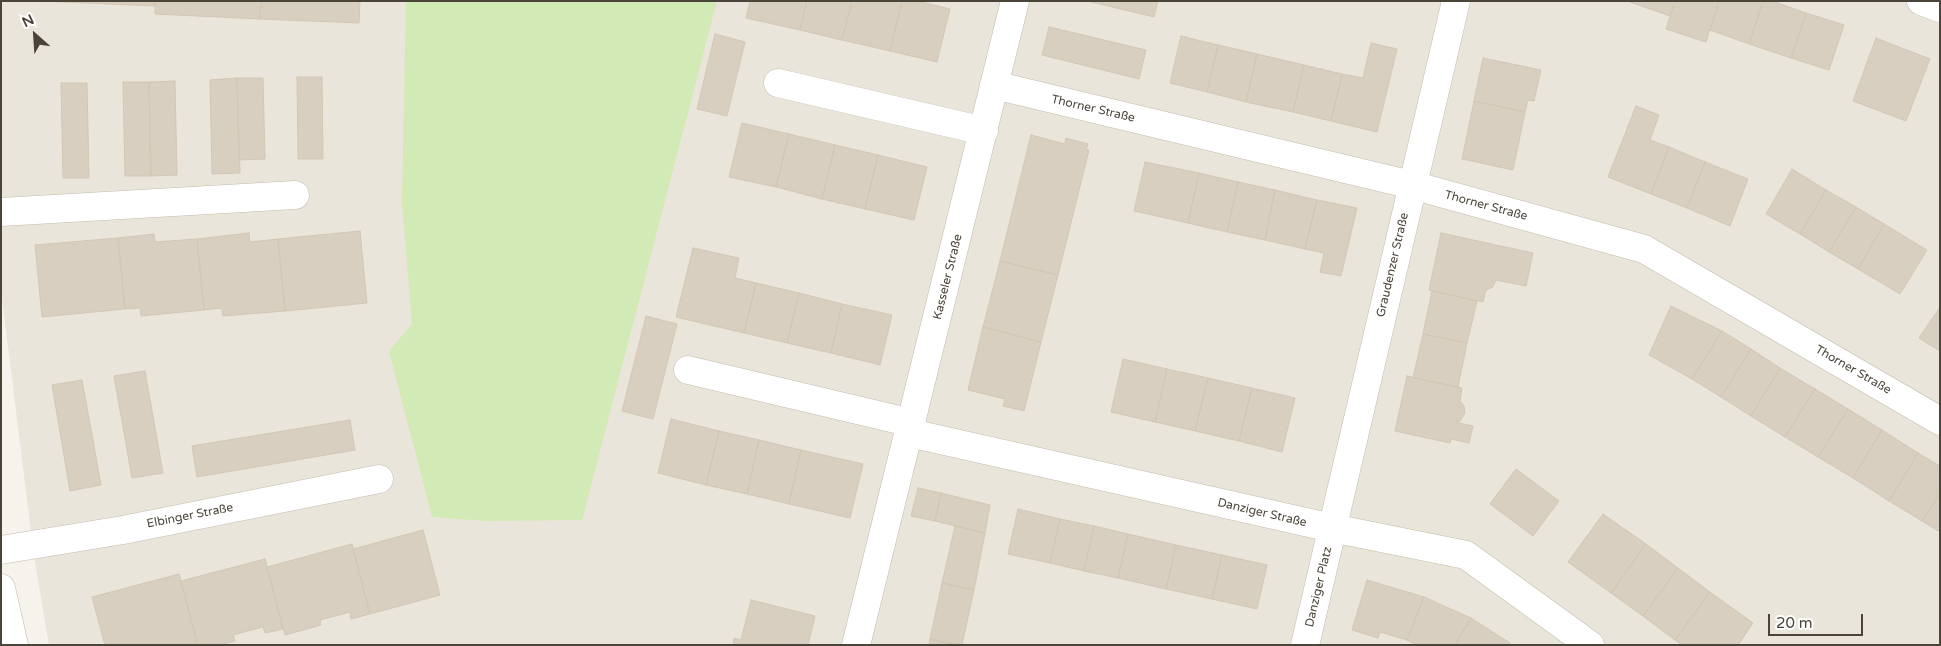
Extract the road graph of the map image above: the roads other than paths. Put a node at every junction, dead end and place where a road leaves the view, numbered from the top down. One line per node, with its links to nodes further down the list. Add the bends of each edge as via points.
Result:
1 (1015, 1): 6 (street, Kasseler Straße)
2 (1456, 1): 8 (street, Graudenzer Straße)
3 (1921, 1): 4 (street)
4 (1940, 8)
5 (778, 83): 7 (street)
6 (994, 85): 7 (street, Kasseler Straße); 8 (street, Thorner Straße)
7 (984, 131): 13 (street, Kasseler Straße)
8 (1412, 185): 12 (street, Thorner Straße, via 1644,249); 15 (street, Graudenzer Straße)
9 (295, 195): 10 (street)
10 (1, 212)
11 (688, 370): 13 (street)
12 (1940, 421)
13 (911, 428): 15 (street, Danziger Straße); 19 (street, Kasseler Straße)
14 (379, 479): 16 (street, Elbinger Straße, via 123,530)
15 (1332, 528): 20 (street, Danziger Platz); 21 (street, Danziger Straße, via 1466,555)
16 (1, 550)
17 (1, 588): 18 (street)
18 (14, 645)
19 (856, 645)
20 (1305, 645)
21 (1590, 645)

